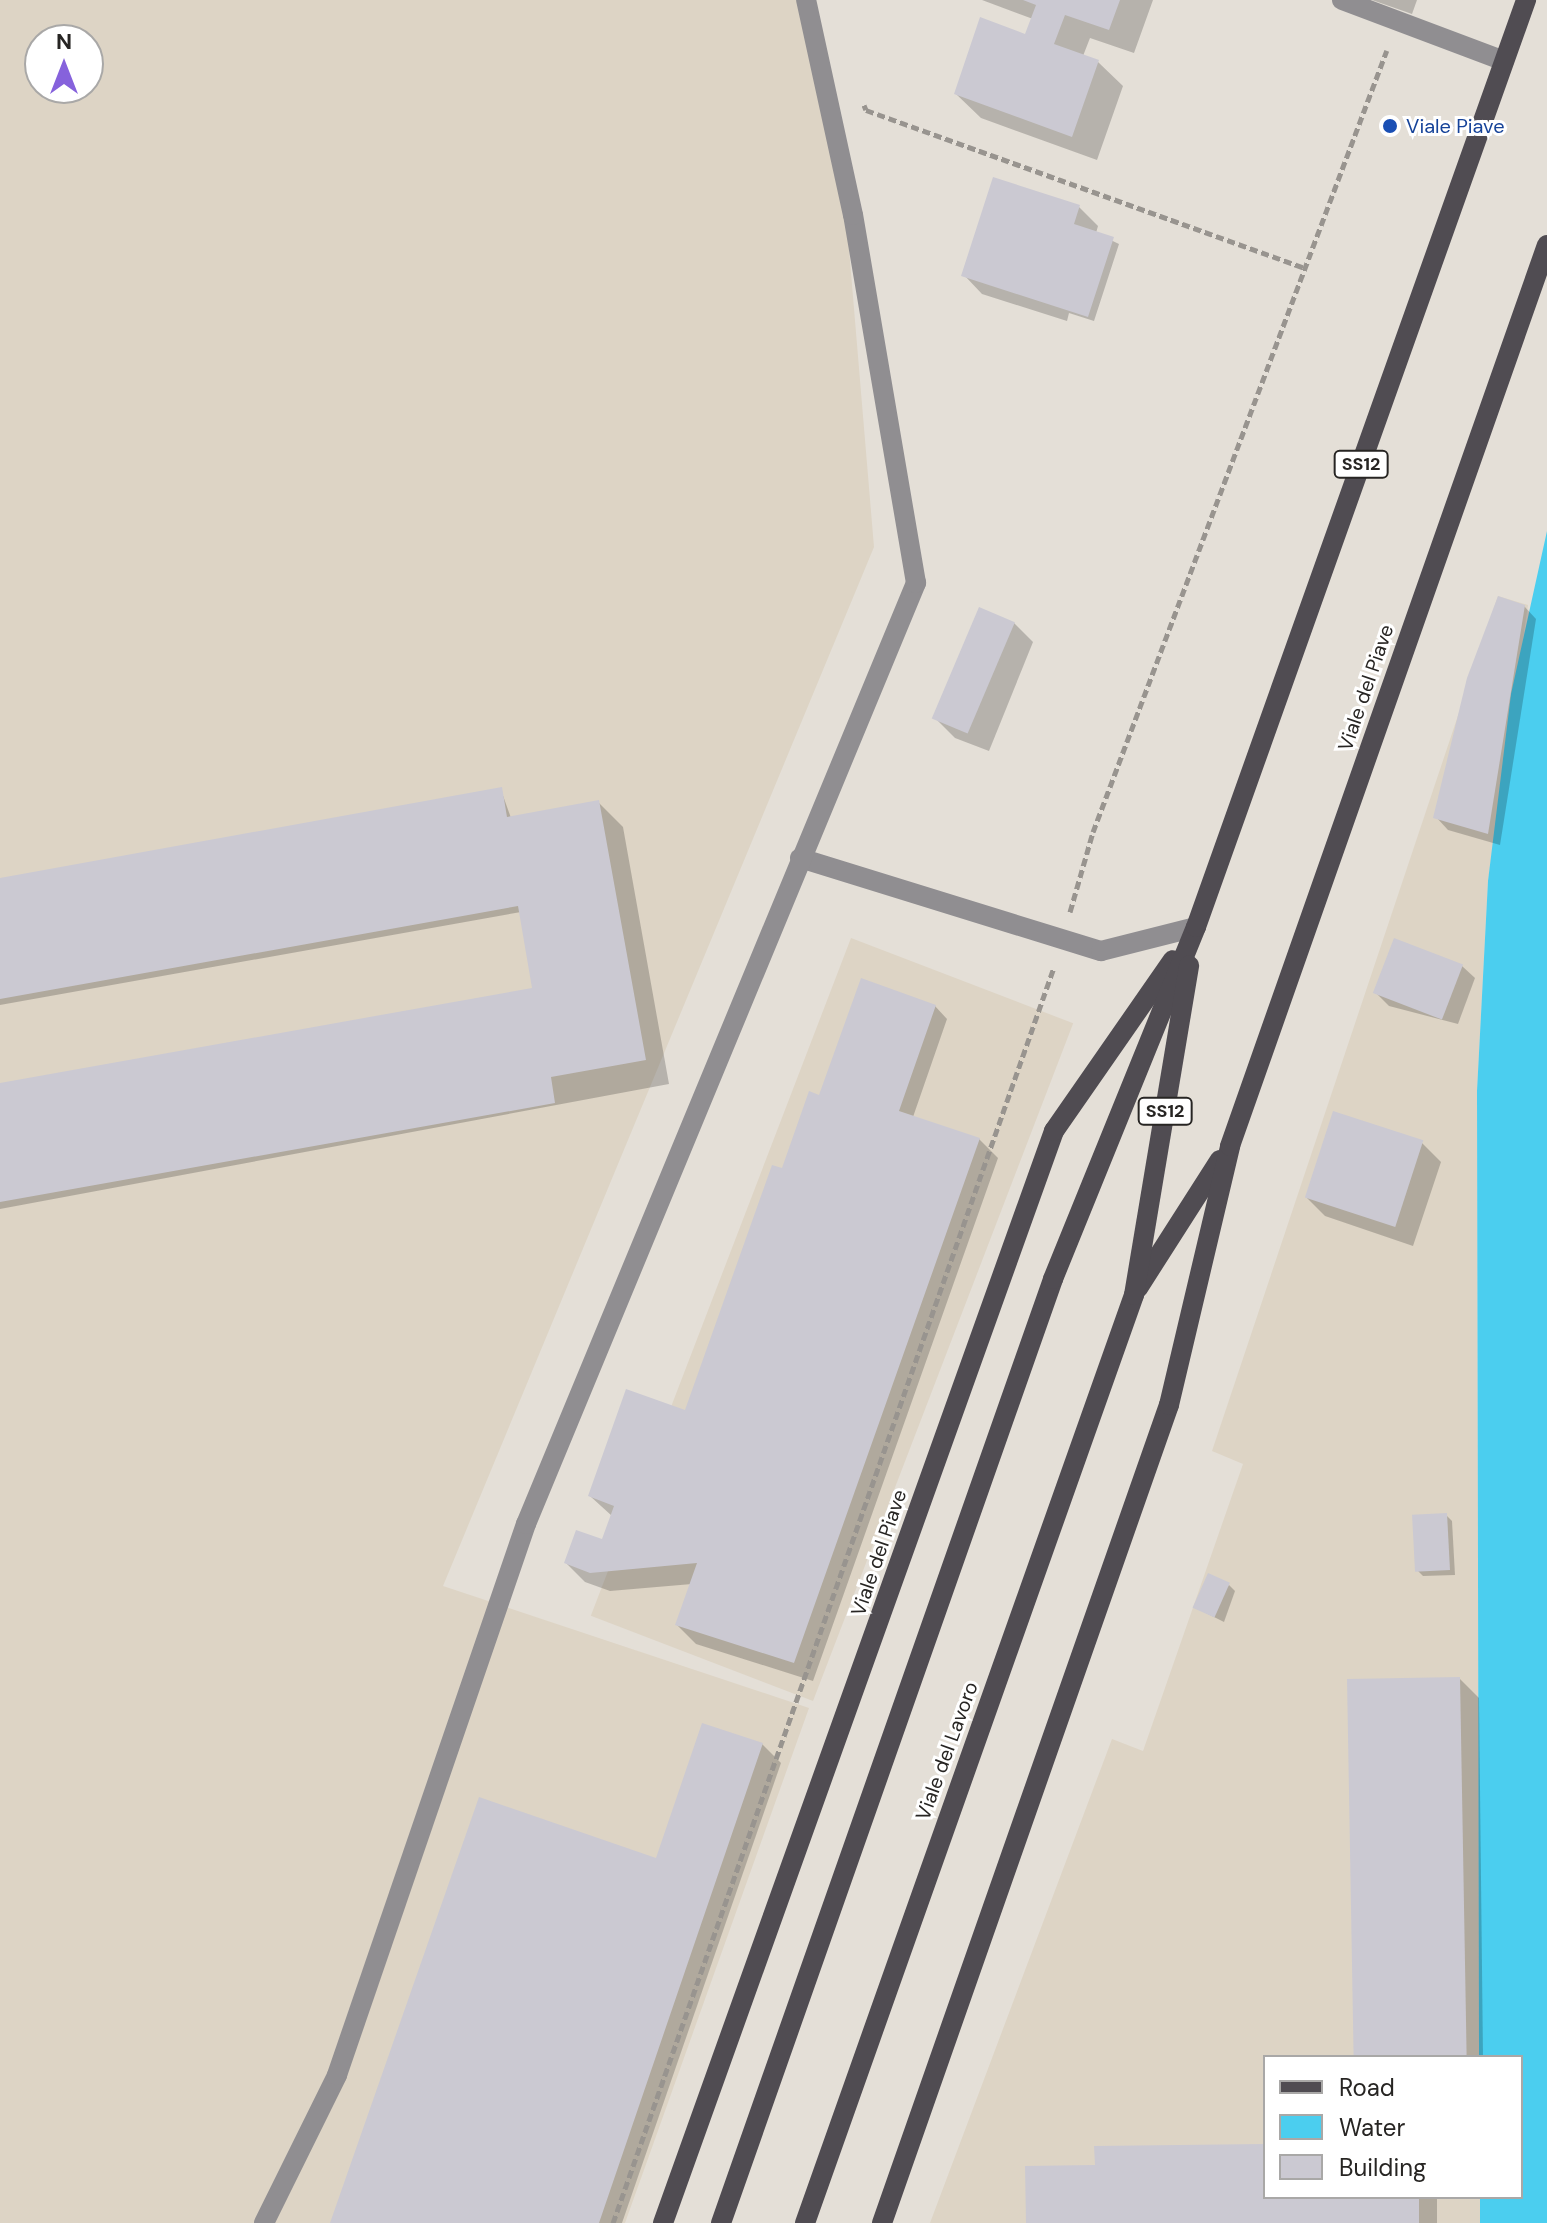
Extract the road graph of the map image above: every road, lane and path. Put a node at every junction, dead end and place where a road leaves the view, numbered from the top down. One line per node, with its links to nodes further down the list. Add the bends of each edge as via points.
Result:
1 (806, 0): 9 (lane, via 853,215 916,583)
2 (1342, 0): 4 (lane)
3 (1526, 0): 5 (main road, Viale del Piave / SS12)
4 (1398, 22): 5 (lane); 8 (path)
5 (1504, 61): 10 (main road, Viale del Piave / SS12)
6 (862, 96): 8 (path, via 866,110)
7 (1547, 245): 12 (main road, Viale del Piave)
8 (1304, 268): 11 (path, via 1093,832)
9 (800, 858): 11 (lane); 14 (lane, via 526,1524 337,2075)
10 (1196, 927): 11 (lane, via 1101,951); 13 (main road, Viale del Piave / SS12); 16 (main road, Viale del Piave, via 1054,1131); 17 (main road, Viale del Piave, via 1053,1279)
11 (1062, 941): 15 (path)
12 (1230, 1146): 13 (main road, Viale del Piave); 19 (main road, Viale del Piave, via 1169,1405)
13 (1134, 1295): 18 (main road, Viale del Lavoro)
14 (264, 2223)
15 (613, 2223)
16 (663, 2223)
17 (721, 2223)
18 (805, 2223)
19 (882, 2223)

